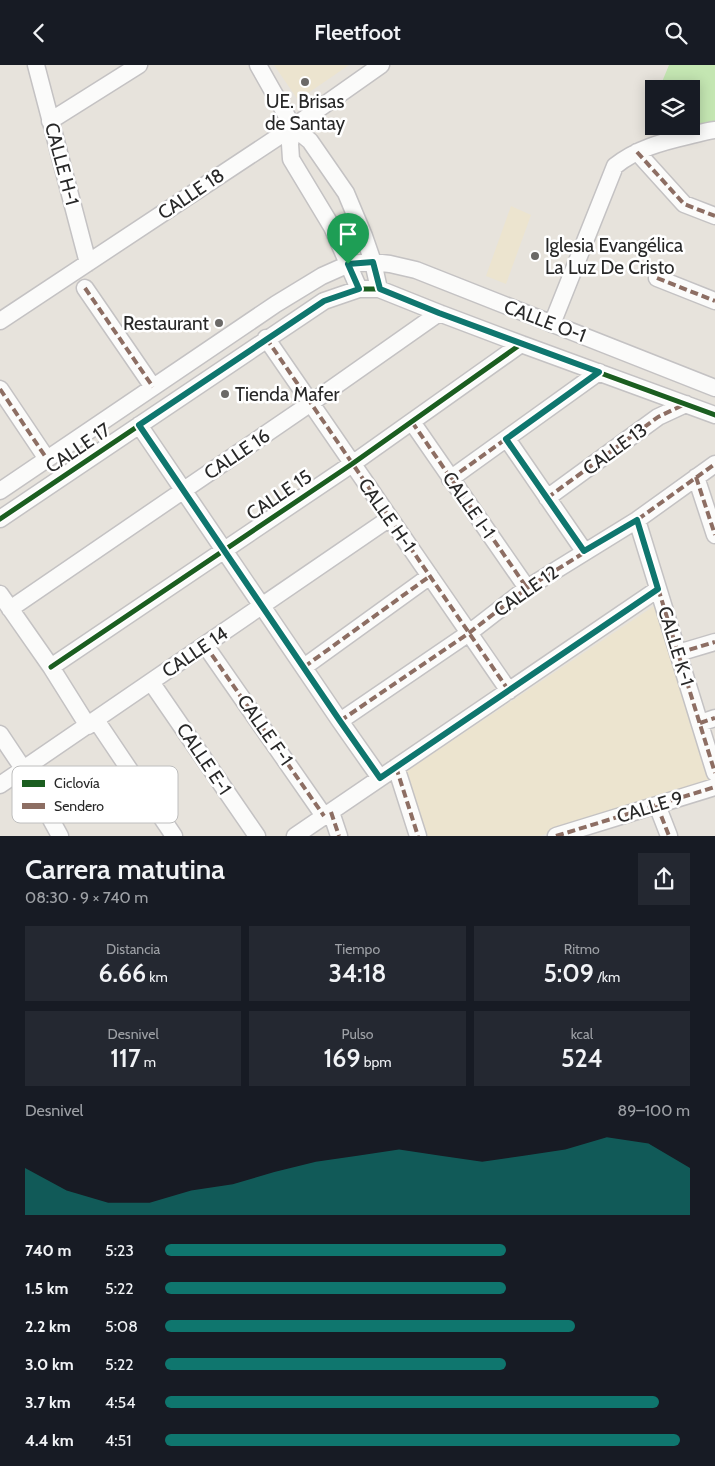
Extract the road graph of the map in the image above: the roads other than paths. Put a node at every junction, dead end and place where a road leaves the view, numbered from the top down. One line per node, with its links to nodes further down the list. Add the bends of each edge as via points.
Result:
1 (36, 65): 5 (street, CALLE H-1)
2 (139, 65): 5 (street)
3 (258, 65): 6 (street)
4 (381, 65): 6 (street, CALLE 18)
5 (50, 121): 11 (street, CALLE H-1)
6 (293, 127): 10 (street, via 310,141 346,193); 11 (street, CALLE 18); 12 (street, via 291,159 332,227)
7 (715, 131): 8 (street)
8 (637, 151): 9 (street, via 684,204); 20 (street, via 615,166)
9 (715, 216)
10 (373, 262): 12 (street, CALLE 17); 16 (street); 20 (street, CALLE O-1, via 416,270)
11 (88, 263): 19 (street, CALLE 18)
12 (348, 264): 15 (street); 24 (street, CALLE 17, via 276,304)
13 (657, 278): 17 (street)
14 (85, 288): 24 (street)
15 (359, 289): 16 (street, CALLE 17); 21 (street, CALLE 17, via 324,301)
16 (380, 289): 18 (street, CALLE O-1)
17 (715, 301)
18 (439, 313): 22 (street, CALLE O-1); 27 (street, CALLE 16)
19 (0, 321)
20 (552, 324): 25 (street, CALLE O-1)
21 (266, 338): 27 (street, CALLE H-1); 31 (street, CALLE 17)
22 (521, 344): 23 (street, CALLE O-1); 30 (street, CALLE 15)
23 (599, 372): 28 (street, CALLE O-1); 32 (street)
24 (153, 387): 33 (street, CALLE 17)
25 (715, 387)
26 (0, 389): 33 (street)
27 (311, 403): 34 (street, CALLE H-1); 39 (street, CALLE 16)
28 (686, 403): 29 (street, CALLE O-1); 40 (street, CALLE 13, via 658,417)
29 (715, 415)
30 (412, 422): 34 (street, CALLE 15); 37 (street, CALLE I-1)
31 (139, 425): 39 (street); 42 (street, CALLE 17)
32 (506, 439): 37 (street); 40 (street)
33 (47, 459): 38 (street, CALLE 17)
34 (352, 463): 41 (street, CALLE H-1); 45 (street, CALLE 15)
35 (715, 464): 36 (street, CALLE 12)
36 (696, 477): 43 (street, CALLE 12); 44 (street)
37 (450, 479): 48 (street, CALLE I-1)
38 (0, 491)
39 (183, 491): 45 (street); 52 (street, CALLE 16)
40 (547, 498): 46 (street)
41 (390, 518): 47 (street, CALLE H-1); 51 (street, CALLE 14)
42 (0, 519)
43 (637, 520): 46 (street, CALLE 12); 49 (street, CALLE K-1)
44 (715, 535)
45 (225, 550): 51 (street); 57 (street, CALLE 15)
46 (584, 551): 48 (street, CALLE 12)
47 (430, 576): 53 (street, CALLE H-1); 58 (street)
48 (527, 588): 53 (street, CALLE 12)
49 (658, 589): 56 (street, CALLE K-1); 60 (street)
50 (0, 594): 52 (street)
51 (262, 607): 55 (street, CALLE 14); 58 (street)
52 (10, 609): 57 (street)
53 (469, 633): 60 (street, CALLE H-1); 61 (street, CALLE 12)
54 (715, 642): 56 (street)
55 (206, 645): 59 (street, CALLE 14); 75 (street, CALLE F-1)
56 (678, 653): 62 (street, CALLE K-1)
57 (51, 667): 63 (street)
58 (304, 667): 61 (street)
59 (151, 682): 63 (street, CALLE 14); 81 (street, CALLE E-1)
60 (509, 691): 68 (street)
61 (340, 721): 71 (street)
62 (707, 721): 69 (street, CALLE K-1)
63 (92, 723): 66 (street, CALLE 14); 67 (street)
64 (0, 734): 65 (street)
65 (21, 766)
66 (30, 766)
67 (123, 766)
68 (396, 767): 71 (street); 84 (street)
69 (715, 773)
70 (12, 778): 72 (street, CALLE 14)
71 (380, 778): 75 (street)
72 (0, 785)
73 (715, 787): 74 (street, CALLE 9)
74 (657, 805): 78 (street, CALLE 9); 86 (street)
75 (327, 814): 82 (street); 83 (street, CALLE F-1)
76 (53, 823): 79 (street)
77 (165, 823): 80 (street)
78 (578, 833): 85 (street, CALLE 9)
79 (60, 836)
80 (174, 836)
81 (257, 836)
82 (295, 836)
83 (339, 836)
84 (418, 836)
85 (556, 836)
86 (669, 836)

